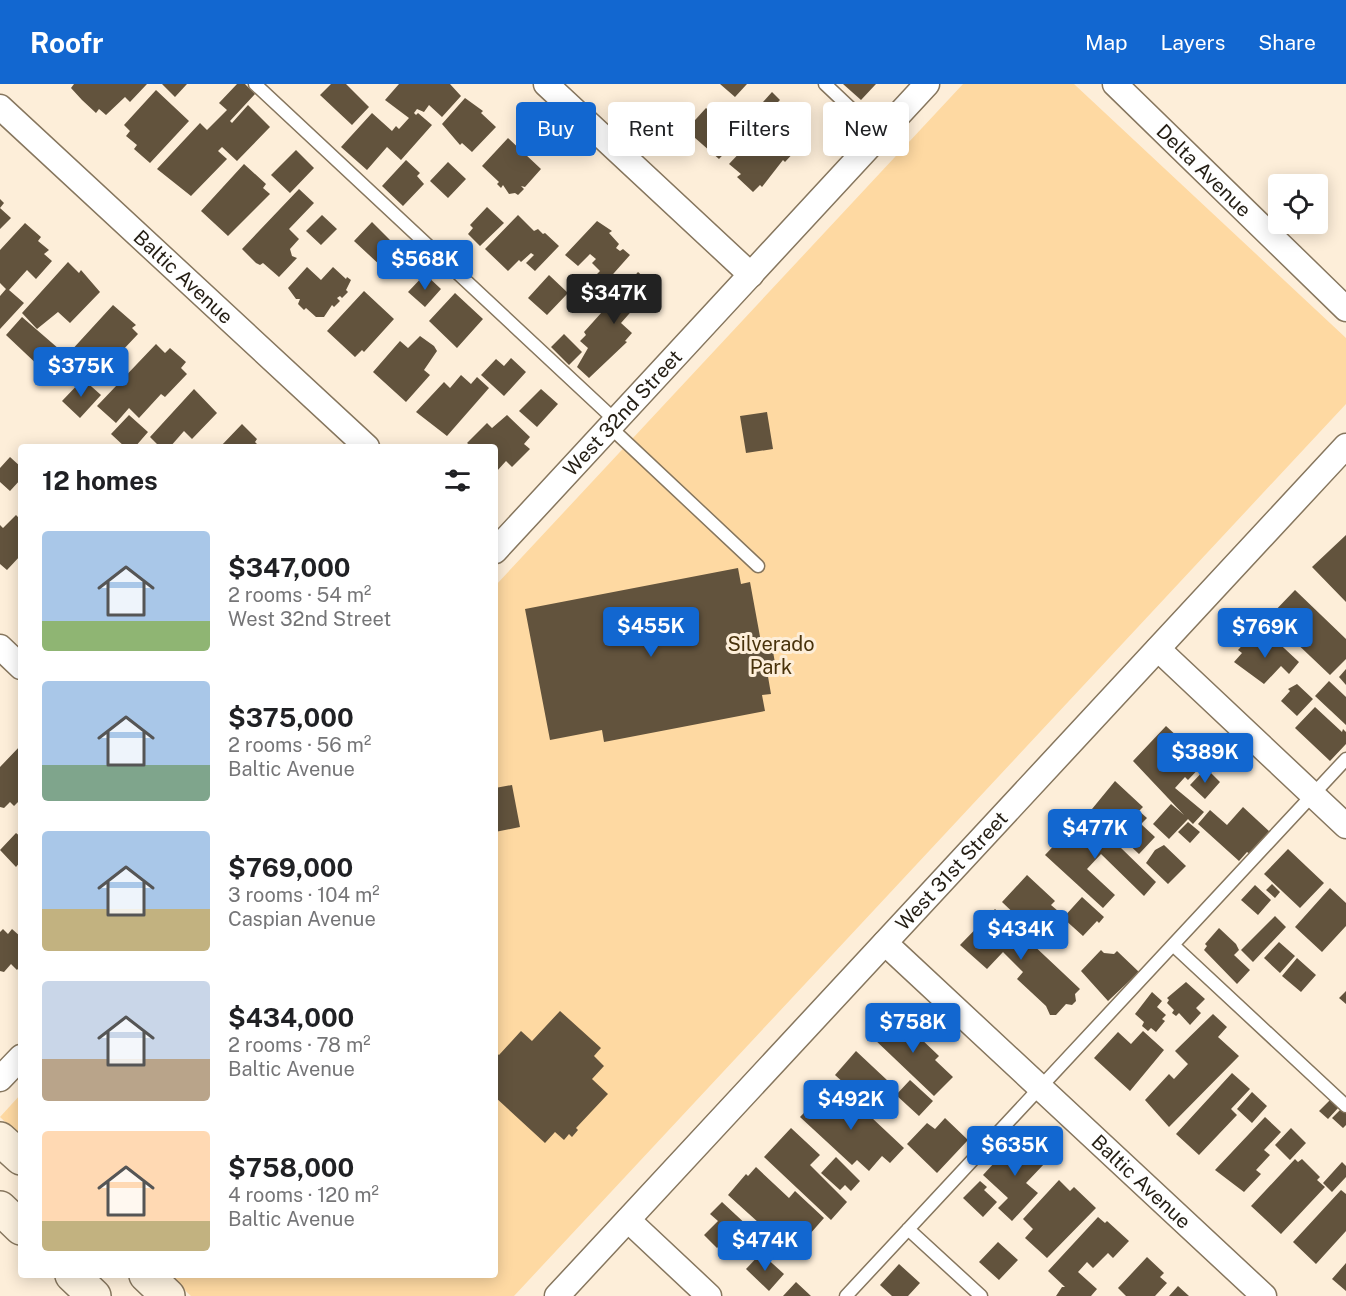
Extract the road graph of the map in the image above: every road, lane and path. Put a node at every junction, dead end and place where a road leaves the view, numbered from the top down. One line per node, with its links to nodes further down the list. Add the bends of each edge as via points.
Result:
1 (255, 84): 12 (lane)
2 (546, 84): 10 (street)
3 (825, 84): 6 (lane)
4 (927, 84): 7 (street, West 32nd Street)
5 (1115, 84): 11 (street, Delta Avenue)
6 (844, 102)
7 (909, 104)
8 (0, 107): 13 (street, Baltic Avenue)
9 (861, 156): 10 (street, West 32nd Street)
10 (751, 275): 12 (street, West 32nd Street)
11 (1346, 309)
12 (613, 424): 15 (street, West 32nd Street); 16 (lane)
13 (365, 444)
14 (1346, 446): 18 (street, West 31st Street)
15 (498, 548)
16 (758, 566)
17 (0, 647): 19 (street)
18 (1158, 649): 21 (street); 23 (street, West 31st Street)
19 (18, 664)
20 (1346, 759): 21 (lane)
21 (1313, 795): 22 (street); 24 (lane)
22 (1346, 826)
23 (885, 943): 27 (street, Baltic Avenue); 32 (street, West 31st Street)
24 (1173, 945): 27 (lane); 28 (lane)
25 (18, 1060): 26 (street)
26 (0, 1079)
27 (1040, 1088): 34 (lane); 43 (street, Baltic Avenue)
28 (1346, 1106)
29 (0, 1139): 30 (main road)
30 (18, 1155)
31 (0, 1208): 33 (main road)
32 (628, 1220): 39 (street, West 31st Street); 40 (street)
33 (18, 1225)
34 (908, 1229): 41 (lane); 42 (lane)
35 (75, 1278): 37 (main road)
36 (149, 1278): 38 (main road)
37 (94, 1296)
38 (168, 1296)
39 (557, 1296)
40 (709, 1296)
41 (846, 1296)
42 (981, 1296)
43 (1264, 1296)

